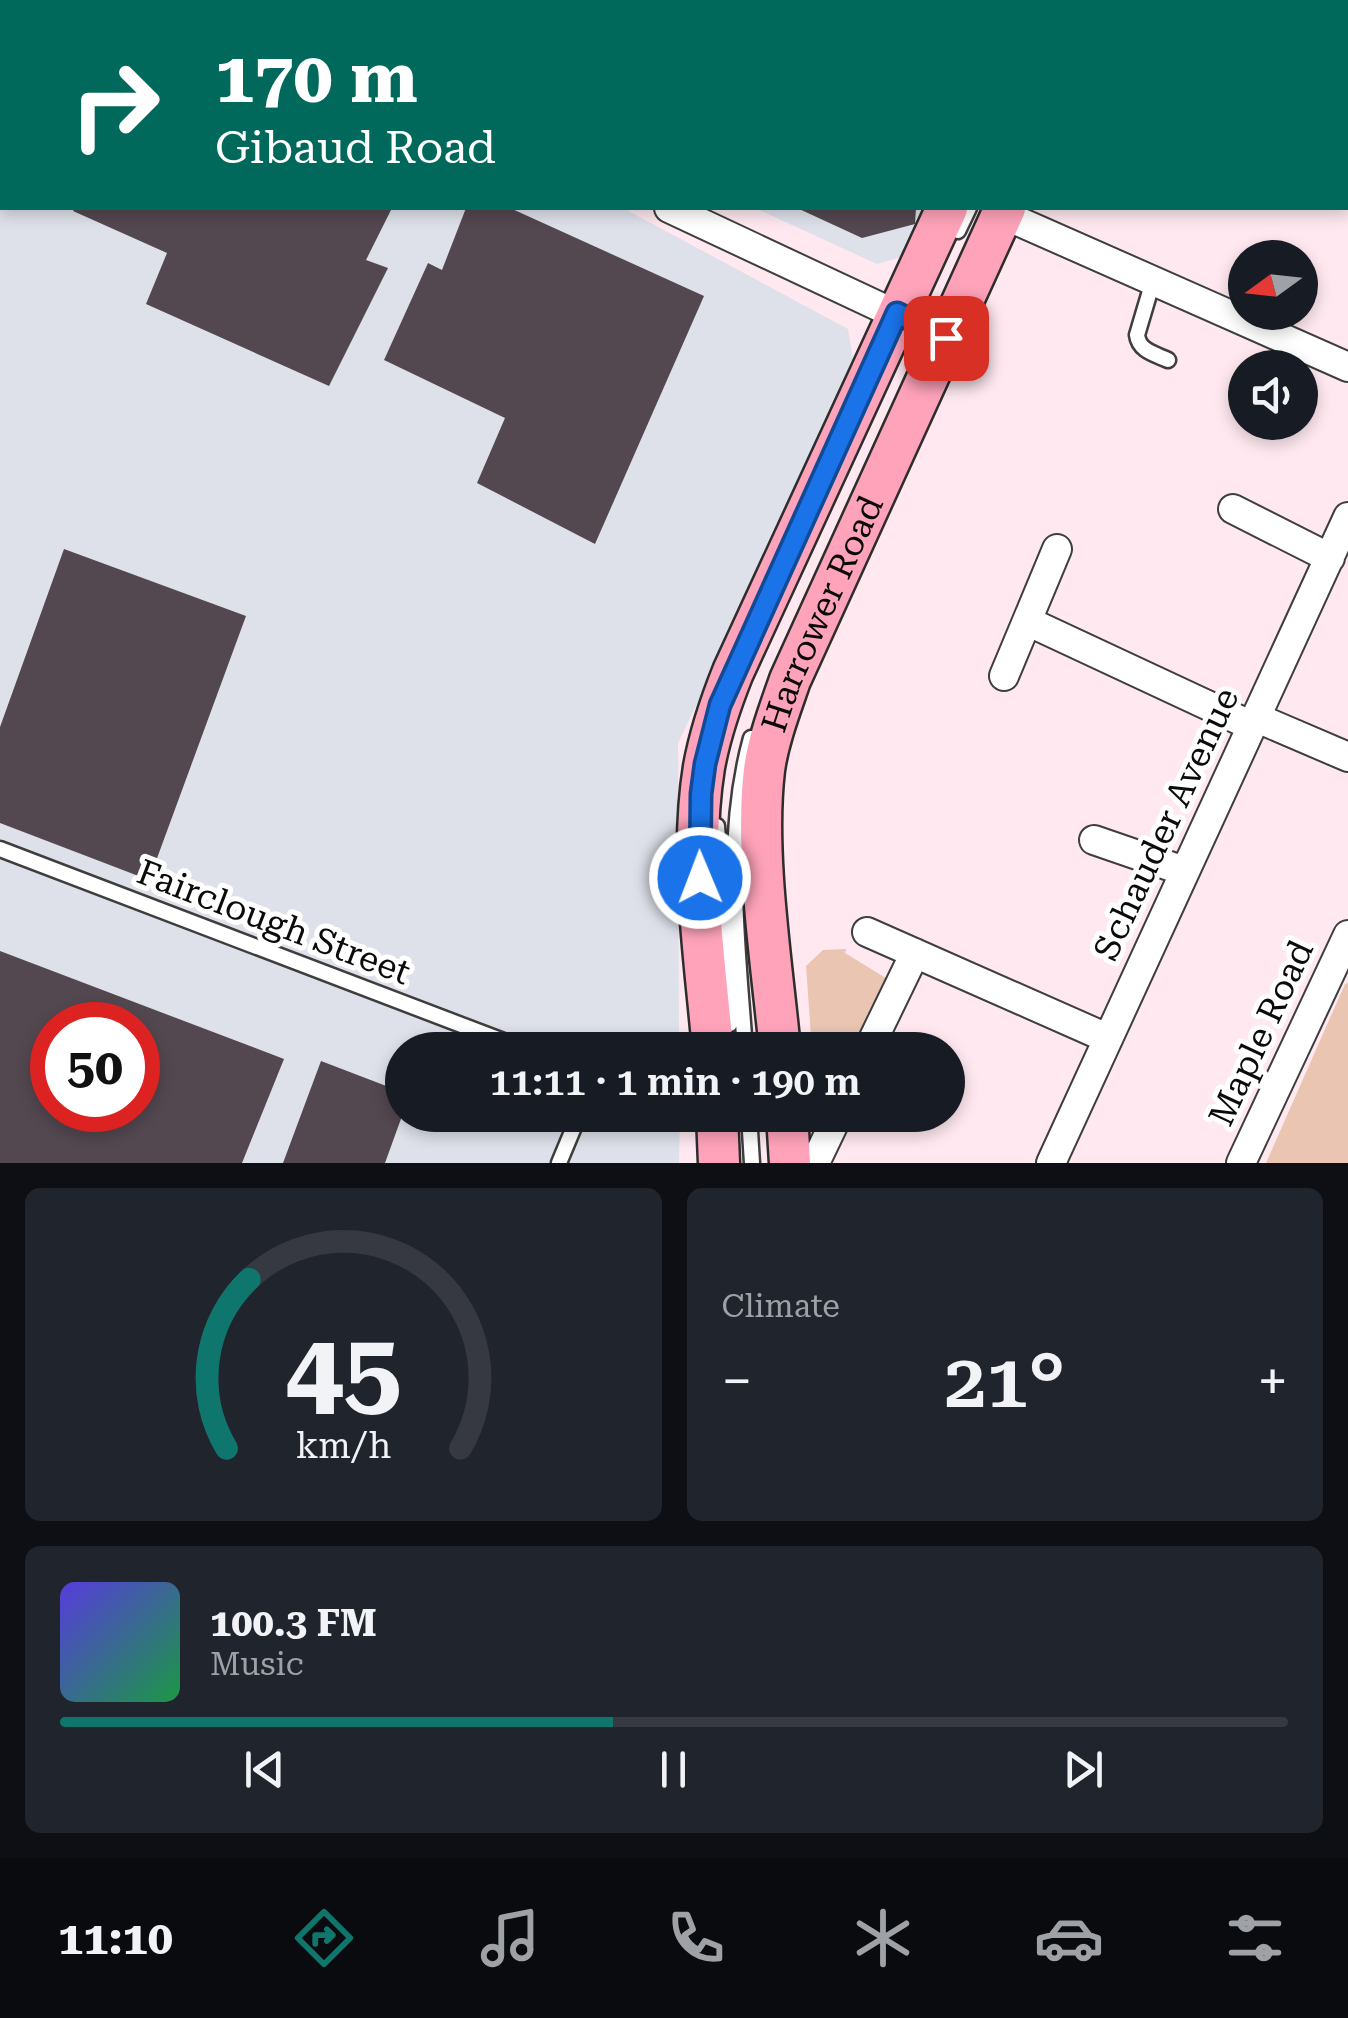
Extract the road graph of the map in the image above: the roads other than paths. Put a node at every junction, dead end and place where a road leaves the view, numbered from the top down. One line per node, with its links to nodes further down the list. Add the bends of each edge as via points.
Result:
1 (673, 210): 4 (street)
2 (977, 216): 3 (street); 4 (main road, Harrower Road); 4 (main road, Harrower Road)
3 (1153, 280): 5 (lane, via 1138,342); 7 (street)
4 (923, 323): 14 (lane); 27 (main road, Harrower Road, via 734,672 714,727 699,834); 30 (main road, Harrower Road, via 790,680 764,768)
5 (1168, 360)
6 (893, 365): 17 (lane, via 744,680)
7 (1348, 367)
8 (1232, 508): 11 (street)
9 (1348, 517): 11 (street, Schauder Avenue)
10 (1056, 550): 12 (street)
11 (1330, 558): 15 (street, Schauder Avenue)
12 (1027, 620): 13 (street); 15 (street)
13 (1004, 676)
14 (775, 677)
15 (1255, 722): 18 (street); 22 (street, Schauder Avenue)
16 (755, 727): 29 (lane, via 742,770 733,866)
17 (728, 737)
18 (1348, 757)
19 (718, 807): 28 (lane)
20 (1094, 840): 22 (street)
21 (0, 849): 26 (lane, Fairclough Street)
22 (1184, 872): 32 (street, Schauder Avenue)
23 (867, 932): 25 (street)
24 (1345, 951): 46 (street, Maple Road)
25 (914, 954): 31 (street); 32 (street)
26 (480, 1032)
27 (713, 1032)
28 (731, 1032)
29 (765, 1032)
30 (768, 1032)
31 (877, 1032)
32 (1107, 1038): 45 (street, Schauder Avenue)
33 (572, 1132): 39 (lane)
34 (718, 1132): 40 (main road)
35 (737, 1132): 41 (lane)
36 (750, 1132): 42 (lane)
37 (788, 1132): 43 (main road)
38 (830, 1132): 44 (street)
39 (559, 1163)
40 (719, 1163)
41 (739, 1163)
42 (752, 1163)
43 (790, 1163)
44 (815, 1163)
45 (1051, 1163)
46 (1241, 1163)

